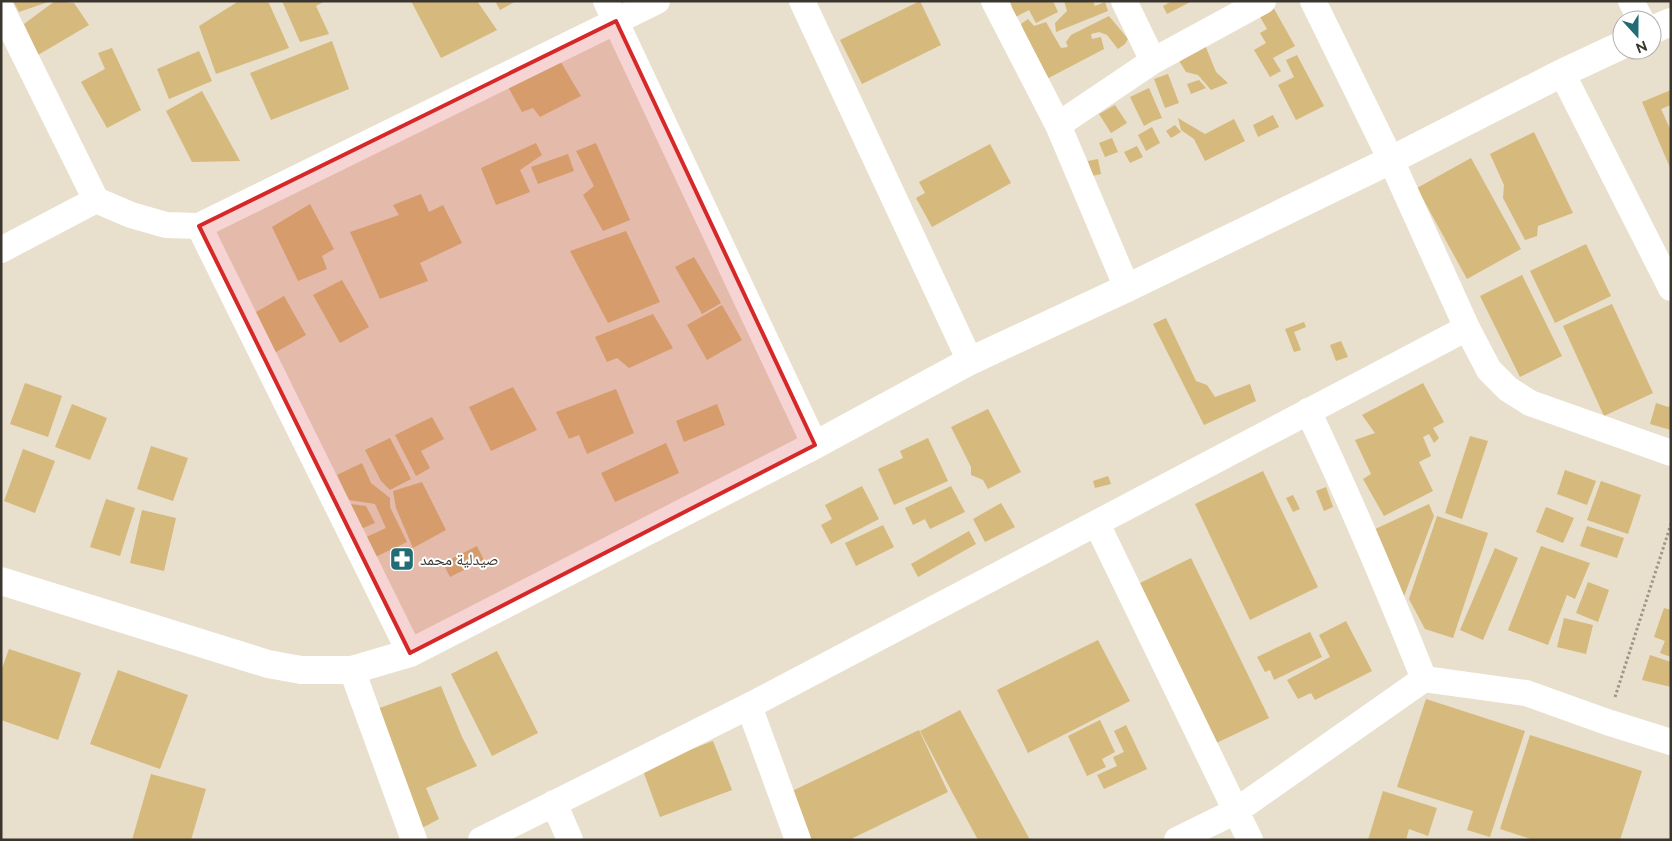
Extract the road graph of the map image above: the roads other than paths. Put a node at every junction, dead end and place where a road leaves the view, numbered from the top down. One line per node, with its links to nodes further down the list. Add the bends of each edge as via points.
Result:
1 (657, 1): 8 (street)
2 (802, 1): 20 (street)
3 (994, 1): 12 (street)
4 (1124, 1): 10 (street)
5 (1263, 1): 10 (street)
6 (1314, 1): 13 (street)
7 (1, 8): 14 (street)
8 (611, 11): 15 (street); 22 (street)
9 (1612, 49): 11 (street)
10 (1153, 61): 12 (street)
11 (1562, 73): 13 (street); 18 (street)
12 (1058, 126): 17 (street)
13 (1391, 160): 17 (street); 19 (street)
14 (96, 200): 15 (street, via 166,225); 16 (street)
15 (199, 226): 26 (street)
16 (1, 250)
17 (1127, 288): 20 (street)
18 (1671, 288)
19 (1467, 328): 21 (street); 23 (street, via 1489,370 1508,390 1530,403)
20 (970, 362): 22 (street)
21 (1308, 411): 24 (street); 28 (street, via 1356,514)
22 (814, 445): 26 (street)
23 (1671, 453)
24 (1097, 524): 29 (street); 32 (street)
25 (1, 581): 27 (street, via 268,664 301,670)
26 (410, 653): 27 (street)
27 (352, 670): 33 (street)
28 (1424, 679): 30 (street, via 1526,693); 32 (street)
29 (748, 706): 31 (street); 36 (street)
30 (1671, 742)
31 (554, 803): 34 (street); 35 (street)
32 (1236, 811): 37 (street); 38 (street)
33 (414, 840)
34 (482, 840)
35 (570, 840)
36 (798, 840)
37 (1177, 840)
38 (1250, 840)

